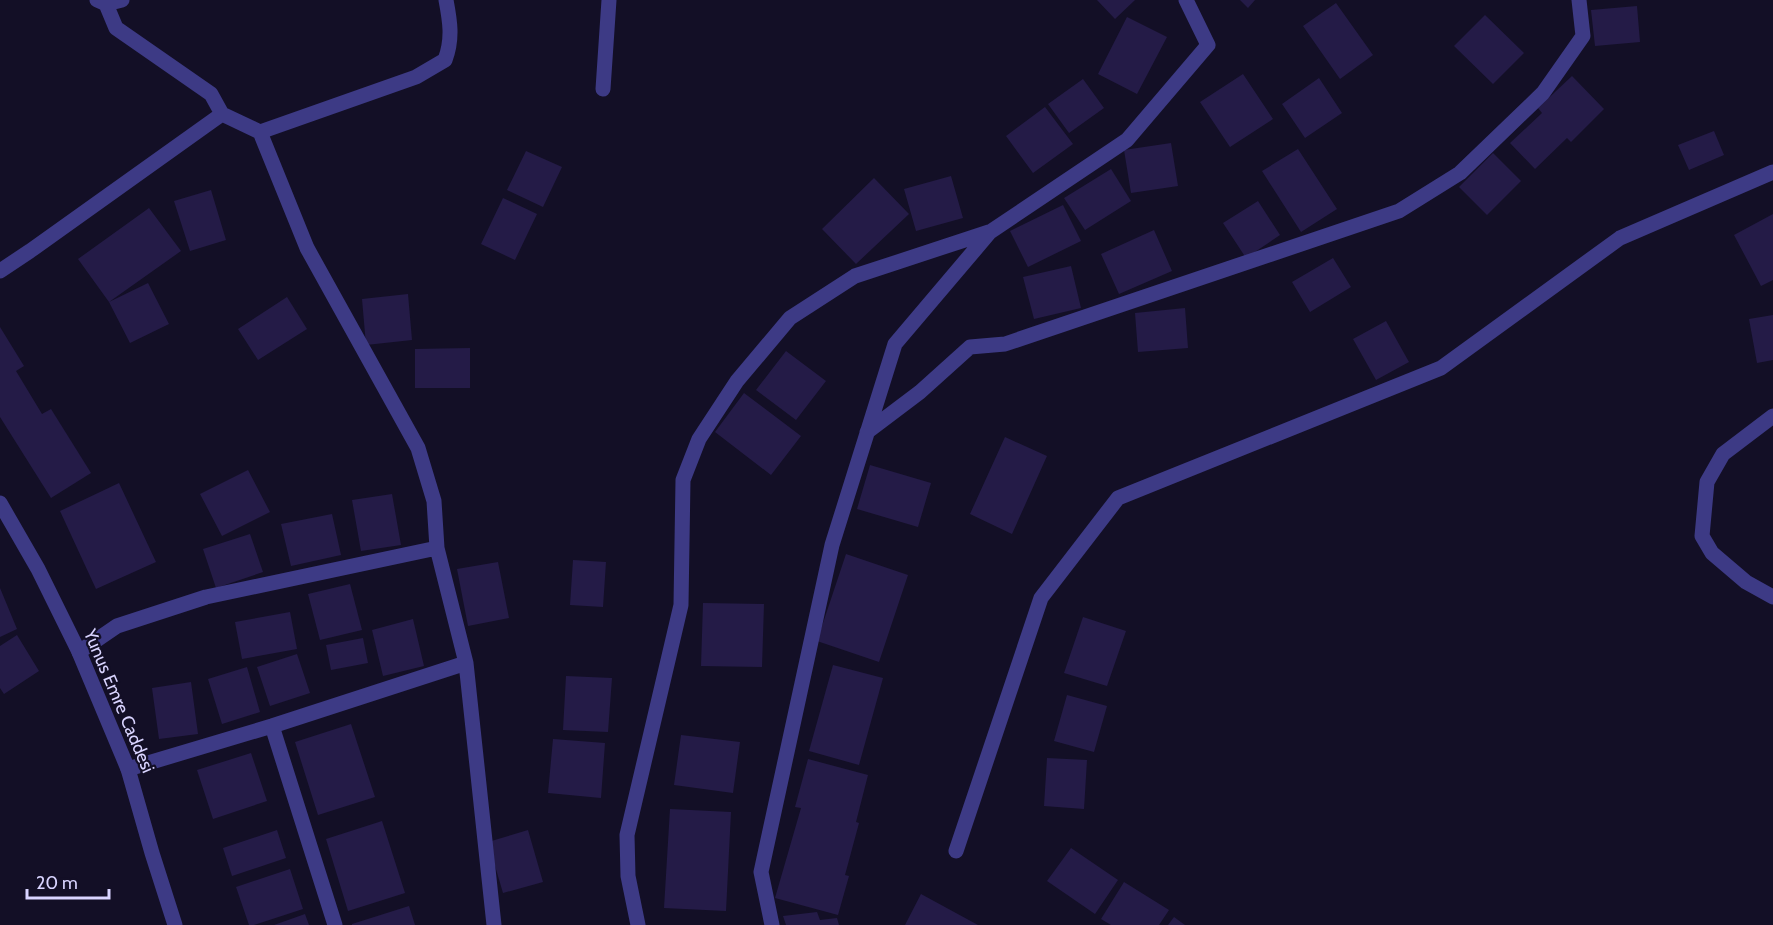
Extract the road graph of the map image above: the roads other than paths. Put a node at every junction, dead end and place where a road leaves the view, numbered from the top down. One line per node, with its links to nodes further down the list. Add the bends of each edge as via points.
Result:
1 (122, 0): 6 (street)
2 (446, 0): 9 (street, via 451,45 446,60 416,77)
3 (609, 0): 7 (street)
4 (1186, 0): 11 (street, via 1208,45 1127,140)
5 (1579, 0): 14 (street, via 1583,36 1543,93 1460,173 1399,211 1005,344 970,346 920,392)
6 (101, 2): 8 (street, via 116,28 211,94)
7 (603, 89)
8 (222, 114): 9 (street); 12 (street)
9 (260, 132): 17 (street, via 307,249 418,448 434,501)
10 (1773, 172): 23 (street, via 1620,238 1441,368 1119,498 1041,598)
11 (990, 232): 14 (street, via 895,344); 27 (street, via 855,276 790,318 737,381 699,439 683,480 681,605 627,835 628,876)
12 (0, 271)
13 (1773, 416): 18 (street, via 1723,454 1707,482 1702,536 1720,560 1746,582)
14 (867, 432): 28 (street, via 832,545 761,873)
15 (0, 503): 16 (street, Yunus Emre Caddesi)
16 (4, 521): 19 (street, Yunus Emre Caddesi, via 38,569)
17 (437, 548): 19 (street, via 206,597 117,626); 20 (street)
18 (1773, 597)
19 (79, 652): 22 (street, Yunus Emre Caddesi)
20 (466, 663): 21 (street); 26 (street)
21 (272, 726): 22 (street); 25 (street)
22 (128, 769): 24 (street, Yunus Emre Caddesi)
23 (956, 851)
24 (175, 925)
25 (335, 925)
26 (494, 925)
27 (638, 925)
28 (772, 925)

